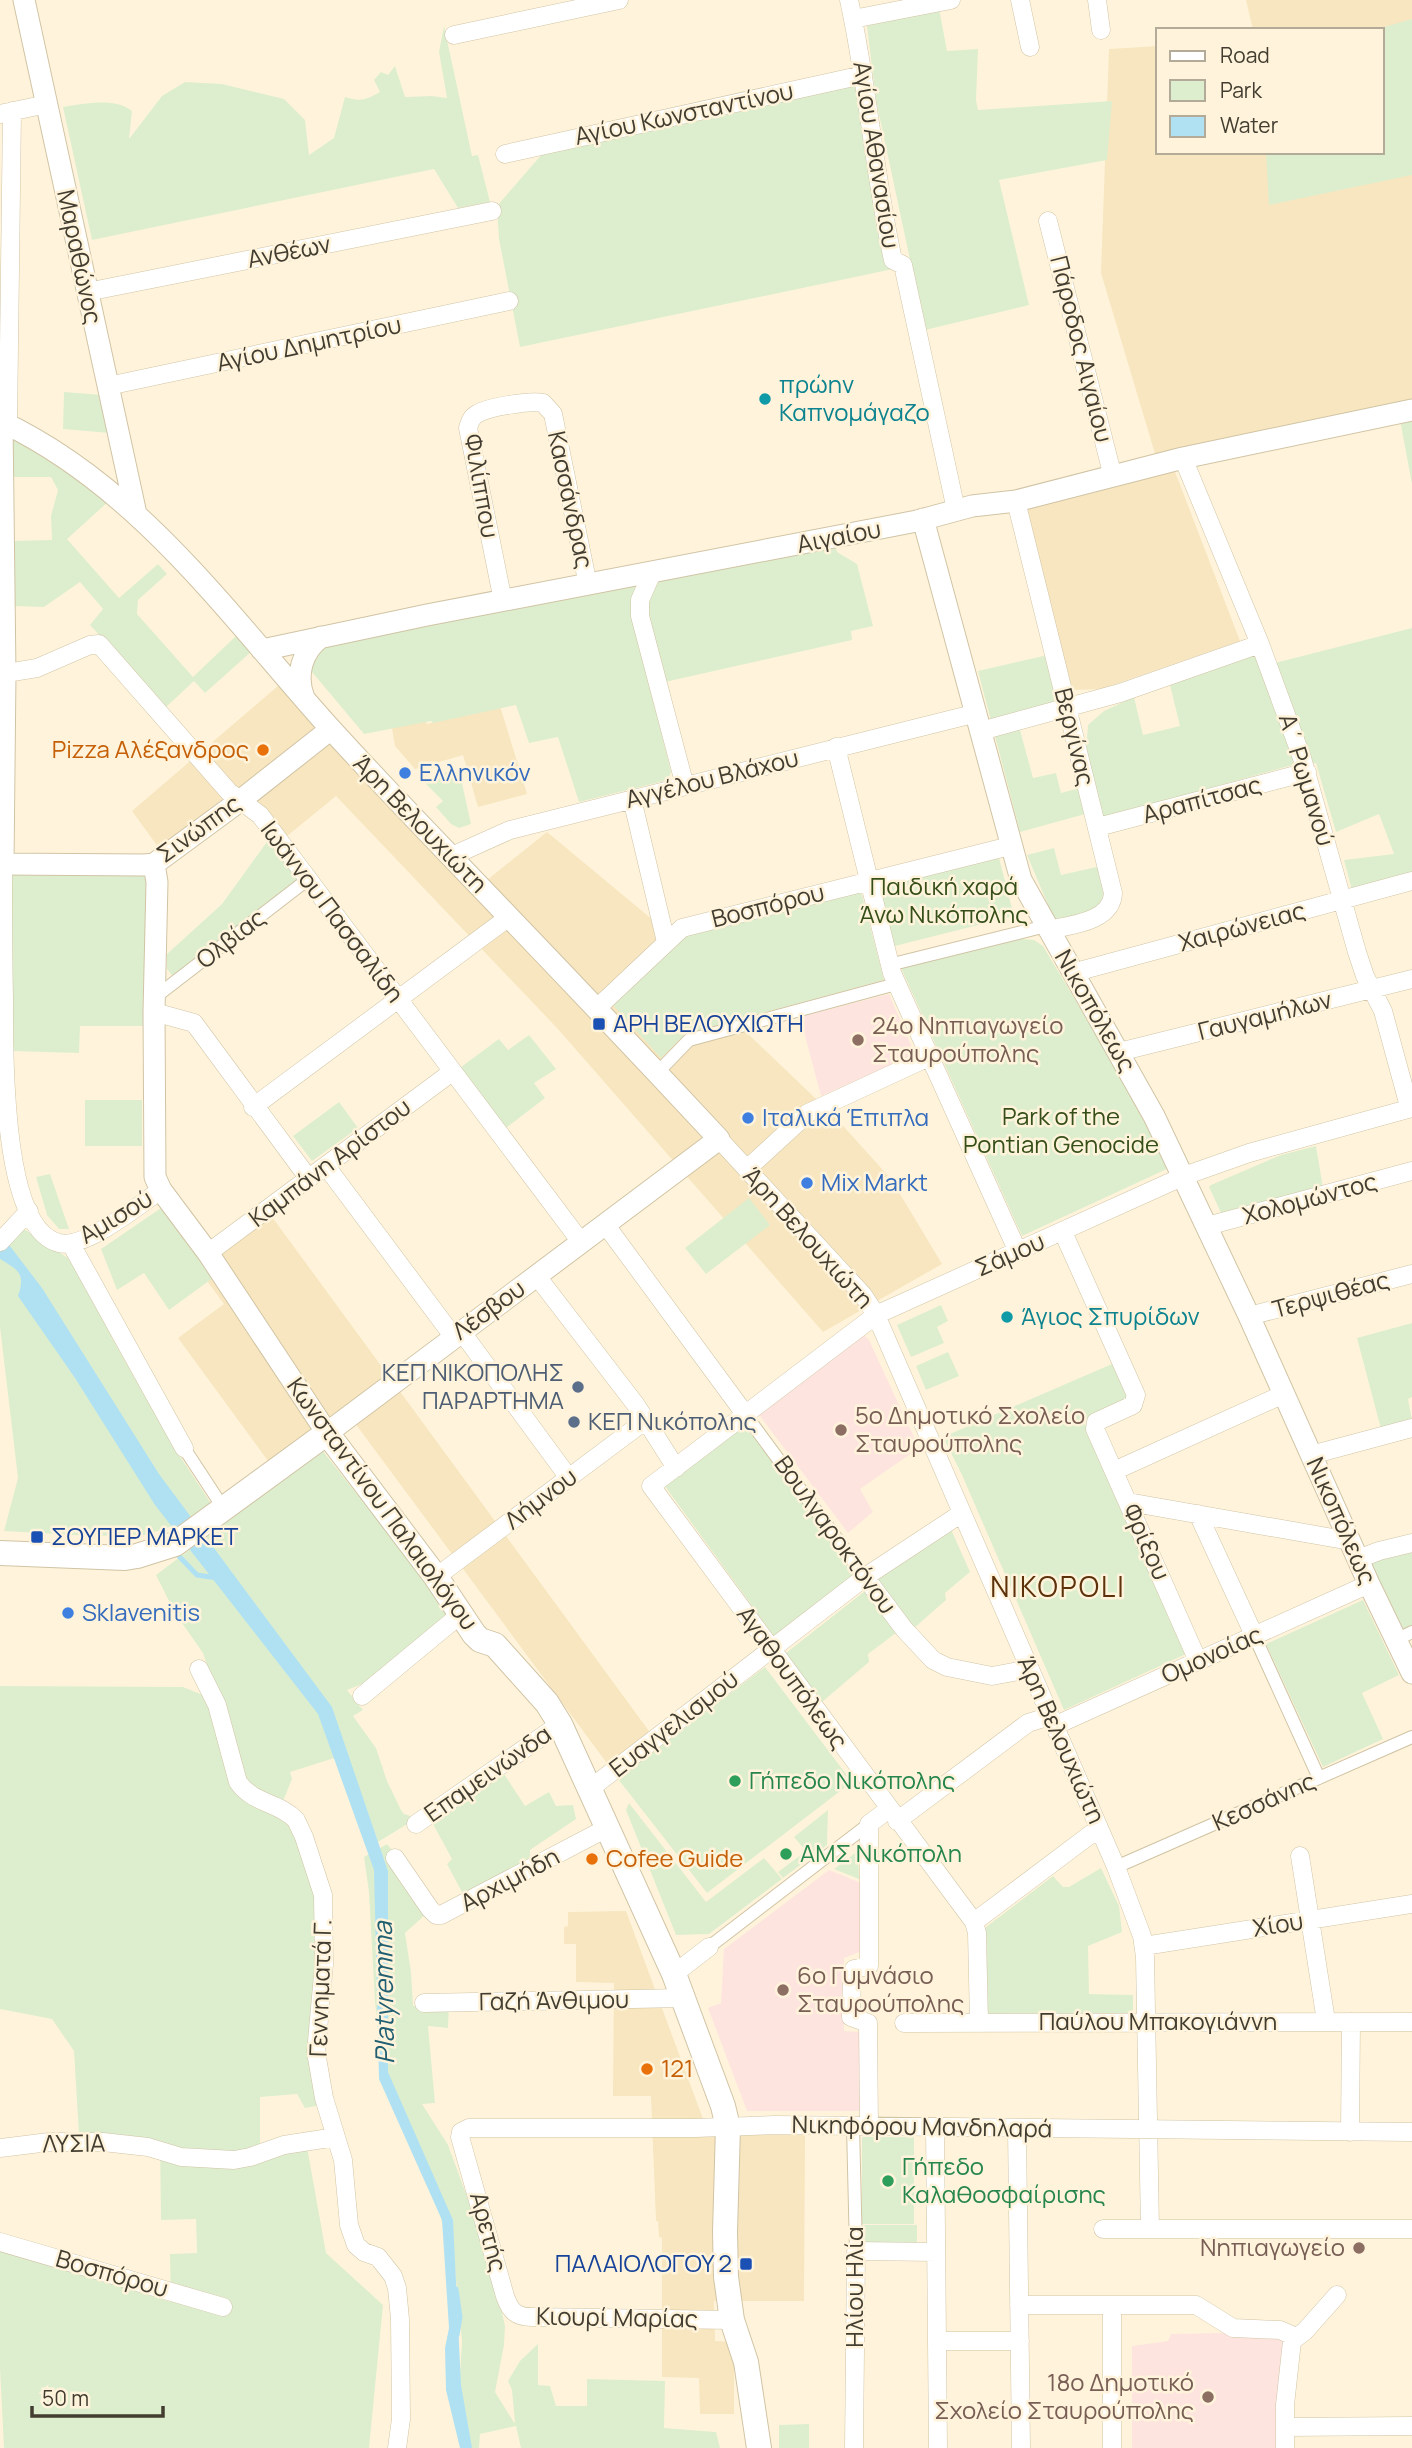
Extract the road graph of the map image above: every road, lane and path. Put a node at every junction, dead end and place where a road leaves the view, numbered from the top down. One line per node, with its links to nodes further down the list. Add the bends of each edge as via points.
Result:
1 (24, 0): 13 (street, Μαραθώνος)
2 (620, 0): 10 (street)
3 (849, 0): 8 (street, Αγίου Αθανασίου)
4 (951, 0): 7 (street)
5 (1020, 0): 11 (street)
6 (1097, 0): 9 (street)
7 (929, 2): 8 (street)
8 (853, 19): 12 (street, Αγίου Αθανασίου)
9 (1101, 30)
10 (454, 35)
11 (1030, 47)
12 (863, 75): 15 (street, Αγίου Κωνσταντίνου); 29 (street, Αγίου Αθανασίου, via 883,214 893,260 903,265)
13 (47, 104): 14 (street); 18 (street, Μαραθώνος)
14 (6, 112): 23 (street)
15 (505, 154)
16 (492, 211): 18 (street, Ανθέων)
17 (1048, 221): 27 (street, Πάροδος Αιγαίου)
18 (87, 292): 20 (street, Μαραθώνος)
19 (509, 301): 20 (street, Αγίου Δημητρίου)
20 (108, 386): 24 (street, Μαραθώνος)
21 (1412, 410): 25 (street, Αιγαίου)
22 (553, 414): 34 (street, Κασσάνδρας); 35 (street, Φιλίππου, via 543,403 532,401 477,414 468,428)
23 (3, 423): 26 (street, Άρη Βελουχιώτη); 32 (street)
24 (124, 454): 26 (street, via 115,471 105,477); 30 (street, Μαραθώνος)
25 (1183, 458): 27 (street, Αιγαίου); 37 (street, Α΄ Ρωμανού)
26 (90, 475): 30 (street, Άρη Βελουχιώτη)
27 (1113, 477): 28 (street, Αιγαίου)
28 (1016, 501): 29 (street, Αιγαίου); 41 (street, Βεργίνας)
29 (956, 510): 31 (street, Αιγαίου)
30 (136, 514): 38 (street, Άρη Βελουχιώτη)
31 (923, 519): 33 (street, Αιγαίου); 42 (street, Νικοπόλεως)
32 (2, 551): 39 (street)
33 (652, 573): 34 (street, Αιγαίου); 46 (street, via 640,600 640,616)
34 (588, 585): 35 (street, Αιγαίου)
35 (503, 601): 36 (street, Αιγαίου)
36 (321, 637): 38 (street, Αιγαίου); 40 (street, via 308,648 303,661)
37 (1260, 644): 41 (street, Αγγέλου Βλάχου); 45 (street, Α΄ Ρωμανού)
38 (262, 649): 40 (street, Άρη Βελουχιώτη)
39 (3, 674): 48 (street, Ιωάννου Πασσαλίδη, via 37,668 99,644); 53 (street)
40 (305, 700): 43 (street, Άρη Βελουχιώτη)
41 (1067, 708): 42 (street, Αγγέλου Βλάχου); 49 (street, Βεργίνας)
42 (979, 722): 44 (street, Αγγέλου Βλάχου); 50 (street, Νικοπόλεως)
43 (331, 729): 48 (street, Σινώπης); 51 (street, Άρη Βελουχιώτη)
44 (836, 747): 46 (street, Αγγέλου Βλάχου); 55 (street)
45 (1307, 772): 49 (street, Αραπίτσας); 57 (street, Α΄ Ρωμανού)
46 (685, 786): 47 (street, Αγγέλου Βλάχου)
47 (632, 799): 51 (street, Αγγέλου Βλάχου, via 510,830); 60 (street)
48 (240, 800): 52 (street, Σινώπης); 54 (street, Ιωάννου Πασσαλίδη, via 260,816)
49 (1098, 827): 59 (street, Βεργίνας, via 1113,893 1111,905 1100,915)
50 (1010, 846): 55 (street, Βοσπόρου); 59 (street, Νικοπόλεως, via 1024,889)
51 (452, 856): 58 (street, Άρη Βελουχιώτη)
52 (154, 863): 53 (street, Σινώπης); 67 (street, Κωνσταντίνου Παλαιολόγου)
53 (4, 864): 75 (street)
54 (307, 880): 66 (street, Ιωάννου Πασσαλίδη); 67 (street, Ολβίας)
55 (868, 881): 60 (street, Βοσπόρου, via 682,928); 61 (street)
56 (1412, 881): 57 (street, Χαιρώνειας)
57 (1342, 901): 62 (street, Χαιρώνειας); 65 (street, Α΄ Ρωμανού)
58 (509, 917): 66 (street); 68 (street, Άρη Βελουχιώτη)
59 (1047, 928): 61 (street); 62 (street, Νικοπόλεως)
60 (666, 942): 68 (street, Βοσπόρου)
61 (889, 965): 64 (street)
62 (1072, 973): 69 (street, Νικοπόλεως)
63 (1412, 979): 65 (street, Γαυγαμήλων)
64 (896, 984): 70 (street); 72 (street, via 689,1040)
65 (1372, 990): 69 (street, Γαυγαμήλων); 74 (street, Α΄ Ρωμανού, via 1383,1011)
66 (397, 1000): 71 (street, Ιωάννου Πασσαλίδη); 73 (street)
67 (154, 1005): 73 (street, via 194,1023); 82 (street, Κωνσταντίνου Παλαιολόγου, via 154,1161)
68 (596, 1009): 72 (street, Άρη Βελουχιώτη)
69 (1119, 1052): 80 (street, Νικοπόλεως)
70 (929, 1057): 78 (street, via 808,1113); 90 (street)
71 (452, 1072): 77 (street, Καμπάνη Αρίστου); 88 (street, Ιωάννου Πασσαλίδη)
72 (657, 1073): 76 (street, Άρη Βελουχιώτη)
73 (253, 1107): 81 (street)
74 (1412, 1108): 80 (street, Σάμου)
75 (4, 1127): 83 (street)
76 (719, 1139): 78 (street, Άρη Βελουχιώτη); 84 (street, Λέσβου)
77 (326, 1166): 81 (street, Καμπάνη Αρίστου); 96 (street)
78 (747, 1169): 94 (street, Άρη Βελουχιώτη, via 863,1295)
79 (1412, 1171): 85 (street, Χολομώντος)
80 (1184, 1176): 85 (street, Νικοπόλεως); 86 (street, Σάμου)
81 (309, 1179): 91 (street, Καμπάνη Αρίστου)
82 (162, 1190): 89 (street, Αμισού); 91 (street, Κωνσταντίνου Παλαιολόγου)
83 (29, 1211): 87 (street); 89 (street, via 51,1239)
84 (605, 1224): 88 (street, Λέσβου); 98 (street, Βουλγαροκτόνου)
85 (1207, 1226): 95 (street, Νικοπόλεως)
86 (1063, 1232): 90 (street, Σάμου); 105 (street, Φρίξου, via 1136,1395 1133,1405 1094,1424)
87 (0, 1242)
88 (581, 1242): 93 (street, Λέσβου)
89 (71, 1244): 102 (street)
90 (1018, 1252): 94 (street, Σάμου)
91 (208, 1254): 101 (street, Κωνσταντίνου Παλαιολόγου)
92 (1412, 1274): 95 (street, Τερψιθέας)
93 (536, 1275): 96 (street, Λέσβου); 99 (street)
94 (876, 1315): 98 (street, Σάμου); 110 (street, Άρη Βελουχιώτη)
95 (1249, 1316): 97 (street, Νικοπόλεως)
96 (457, 1333): 101 (street, Λέσβου); 106 (street)
97 (1284, 1394): 103 (street, Νικοπόλεως); 105 (street)
98 (745, 1413): 104 (street, Σάμου); 116 (street, Βουλγαροκτόνου)
99 (646, 1420): 104 (street); 106 (street, Λήμνου)
100 (1412, 1427): 103 (street)
101 (327, 1433): 109 (main road, Λέσβου); 115 (main road, Κωνσταντίνου Παλαιολόγου)
102 (184, 1448): 109 (street)
103 (1311, 1455): 113 (street, Νικοπόλεως)
104 (676, 1468): 107 (street, Σάμου)
105 (1114, 1471): 108 (street, Φρίξου)
106 (569, 1478): 115 (street, Λήμνου)
107 (651, 1486): 121 (street, Αγαθουπόλεως)
108 (1128, 1502): 111 (street); 122 (street, Φρίξου)
109 (224, 1509): 114 (main road, Λέσβου, via 175,1544 133,1557)
110 (962, 1513): 116 (street, Ευαγγελισμού); 124 (street, Άρη Βελουχιώτη)
111 (1198, 1514): 113 (street); 119 (street)
112 (1412, 1543): 113 (street, via 1379,1551)
113 (1354, 1550): 117 (street, Νικοπόλεως)
114 (0, 1553)
115 (436, 1577): 118 (main road, Κωνσταντίνου Παλαιολόγου)
116 (865, 1577): 121 (street, Ευαγγελισμού); 124 (street, Βουλγαροκτόνου, via 933,1660 992,1676)
117 (1369, 1584): 119 (street, Ομονοίας); 120 (street, Νικοπόλεως)
118 (461, 1614): 126 (street); 128 (main road, Κωνσταντίνου Παλαιολόγου, via 480,1640 495,1645)
119 (1254, 1636): 122 (street, Ομονοίας); 130 (street)
120 (1404, 1636): 125 (street, Νικοπόλεως)
121 (771, 1648): 131 (street, Ευαγγελισμού); 132 (street, Αγαθουπόλεως)
122 (1198, 1661): 127 (street, Ομονοίας)
123 (199, 1669): 161 (street, Γεννηματά Γ., via 217,1705 244,1791 296,1820 321,1887 324,1964 316,2052)
124 (1030, 1669): 127 (street, Άρη Βελουχιώτη)
125 (1412, 1673)
126 (362, 1696)
127 (1052, 1721): 132 (street, Ομονοίας, via 1028,1723); 136 (street, Άρη Βελουχιώτη)
128 (560, 1724): 131 (main road, Κωνσταντίνου Παλαιολόγου); 133 (street, Επαμεινώνδα)
129 (1412, 1737): 130 (street, Κεσσάνης)
130 (1320, 1778): 139 (street, Κεσσάνης)
131 (591, 1788): 135 (main road, Κωνσταντίνου Παλαιολόγου)
132 (893, 1815): 134 (street, Ομονοίας); 142 (street, Αγαθουπόλεως)
133 (416, 1824)
134 (869, 1824): 144 (street, Ομονοίας); 154 (street, Ηλίου Ηλία, via 869,1966 852,1972 851,2017 868,2023)
135 (607, 1828): 138 (street, Αρχιμήδη, via 441,1915 433,1913); 145 (main road, Κωνσταντίνου Παλαιολόγου)
136 (1099, 1828): 139 (street, Άρη Βελουχιώτη); 142 (street)
137 (1300, 1856): 141 (street)
138 (395, 1858)
139 (1116, 1867): 143 (street, Άρη Βελουχιώτη)
140 (1412, 1904): 141 (street, Χίου)
141 (1311, 1920): 143 (street, Χίου); 148 (street)
142 (974, 1922): 149 (street)
143 (1144, 1946): 150 (street, Άρη Βελουχιώτη)
144 (709, 1947): 145 (street, Ομονοίας)
145 (674, 1974): 146 (main road, Κωνσταντίνου Παλαιολόγου)
146 (683, 1998): 147 (street, Γαζή Άνθιμου); 155 (main road, Κωνσταντίνου Παλαιολόγου)
147 (424, 2003)
148 (1326, 2021): 150 (street, Παύλου Μπακογιάννη); 151 (street, Παύλου Μπακογιάννη)
149 (979, 2022): 150 (street, Παύλου Μπακογιάννη); 153 (street, Παύλου Μπακογιάννη)
150 (1146, 2022): 158 (street, Άρη Βελουχιώτη)
151 (1351, 2022): 152 (street, Παύλου Μπακογιάννη); 159 (street)
152 (1412, 2022)
153 (904, 2023)
154 (861, 2126): 155 (street, Νικηφόρου Μανδηλαρά); 156 (street, Νικηφόρου Μανδηλαρά); 168 (street, Ηλίου Ηλία)
155 (728, 2127): 163 (street, Νικηφόρου Μανδηλαρά, via 470,2128 460,2134); 175 (main road, Κωνσταντίνου Παλαιολόγου, via 725,2232)
156 (935, 2127): 157 (street, Νικηφόρου Μανδηλαρά); 169 (street)
157 (1017, 2128): 158 (street, Νικηφόρου Μανδηλαρά); 172 (street)
158 (1149, 2129): 159 (street, Νικηφόρου Μανδηλαρά); 164 (street, Άρη Βελουχιώτη)
159 (1350, 2132): 160 (street, Νικηφόρου Μανδηλαρά)
160 (1412, 2132)
161 (337, 2137): 162 (street, ΛΥΣΙΑ, via 284,2145 243,2160 181,2157 148,2147 75,2141); 181 (street, Γεννηματά Γ., via 352,2237 362,2250 378,2257 397,2288 401,2419)
162 (0, 2148)
163 (467, 2159): 171 (street, Αρετής)
164 (1150, 2228): 165 (street); 166 (street)
165 (1103, 2229)
166 (1412, 2229)
167 (0, 2242): 174 (street, Βοσπόρου)
168 (856, 2251): 169 (street); 183 (street, Ηλίου Ηλία)
169 (936, 2252): 178 (street)
170 (1337, 2295): 176 (street)
171 (508, 2304): 175 (street, Κιουρί Μαρίας, via 526,2317)
172 (1019, 2305): 173 (street); 177 (street)
173 (1112, 2305): 176 (street, via 1196,2305 1233,2328 1280,2330); 186 (street)
174 (223, 2307)
175 (732, 2319): 182 (main road, Κωνσταντίνου Παλαιολόγου, via 746,2362)
176 (1296, 2337): 180 (street)
177 (1020, 2341): 178 (street); 185 (street)
178 (938, 2342): 184 (street)
179 (1412, 2426): 180 (street)
180 (1285, 2427): 187 (street)
181 (397, 2448)
182 (759, 2448)
183 (854, 2448)
184 (938, 2448)
185 (1021, 2448)
186 (1112, 2448)
187 (1285, 2448)

